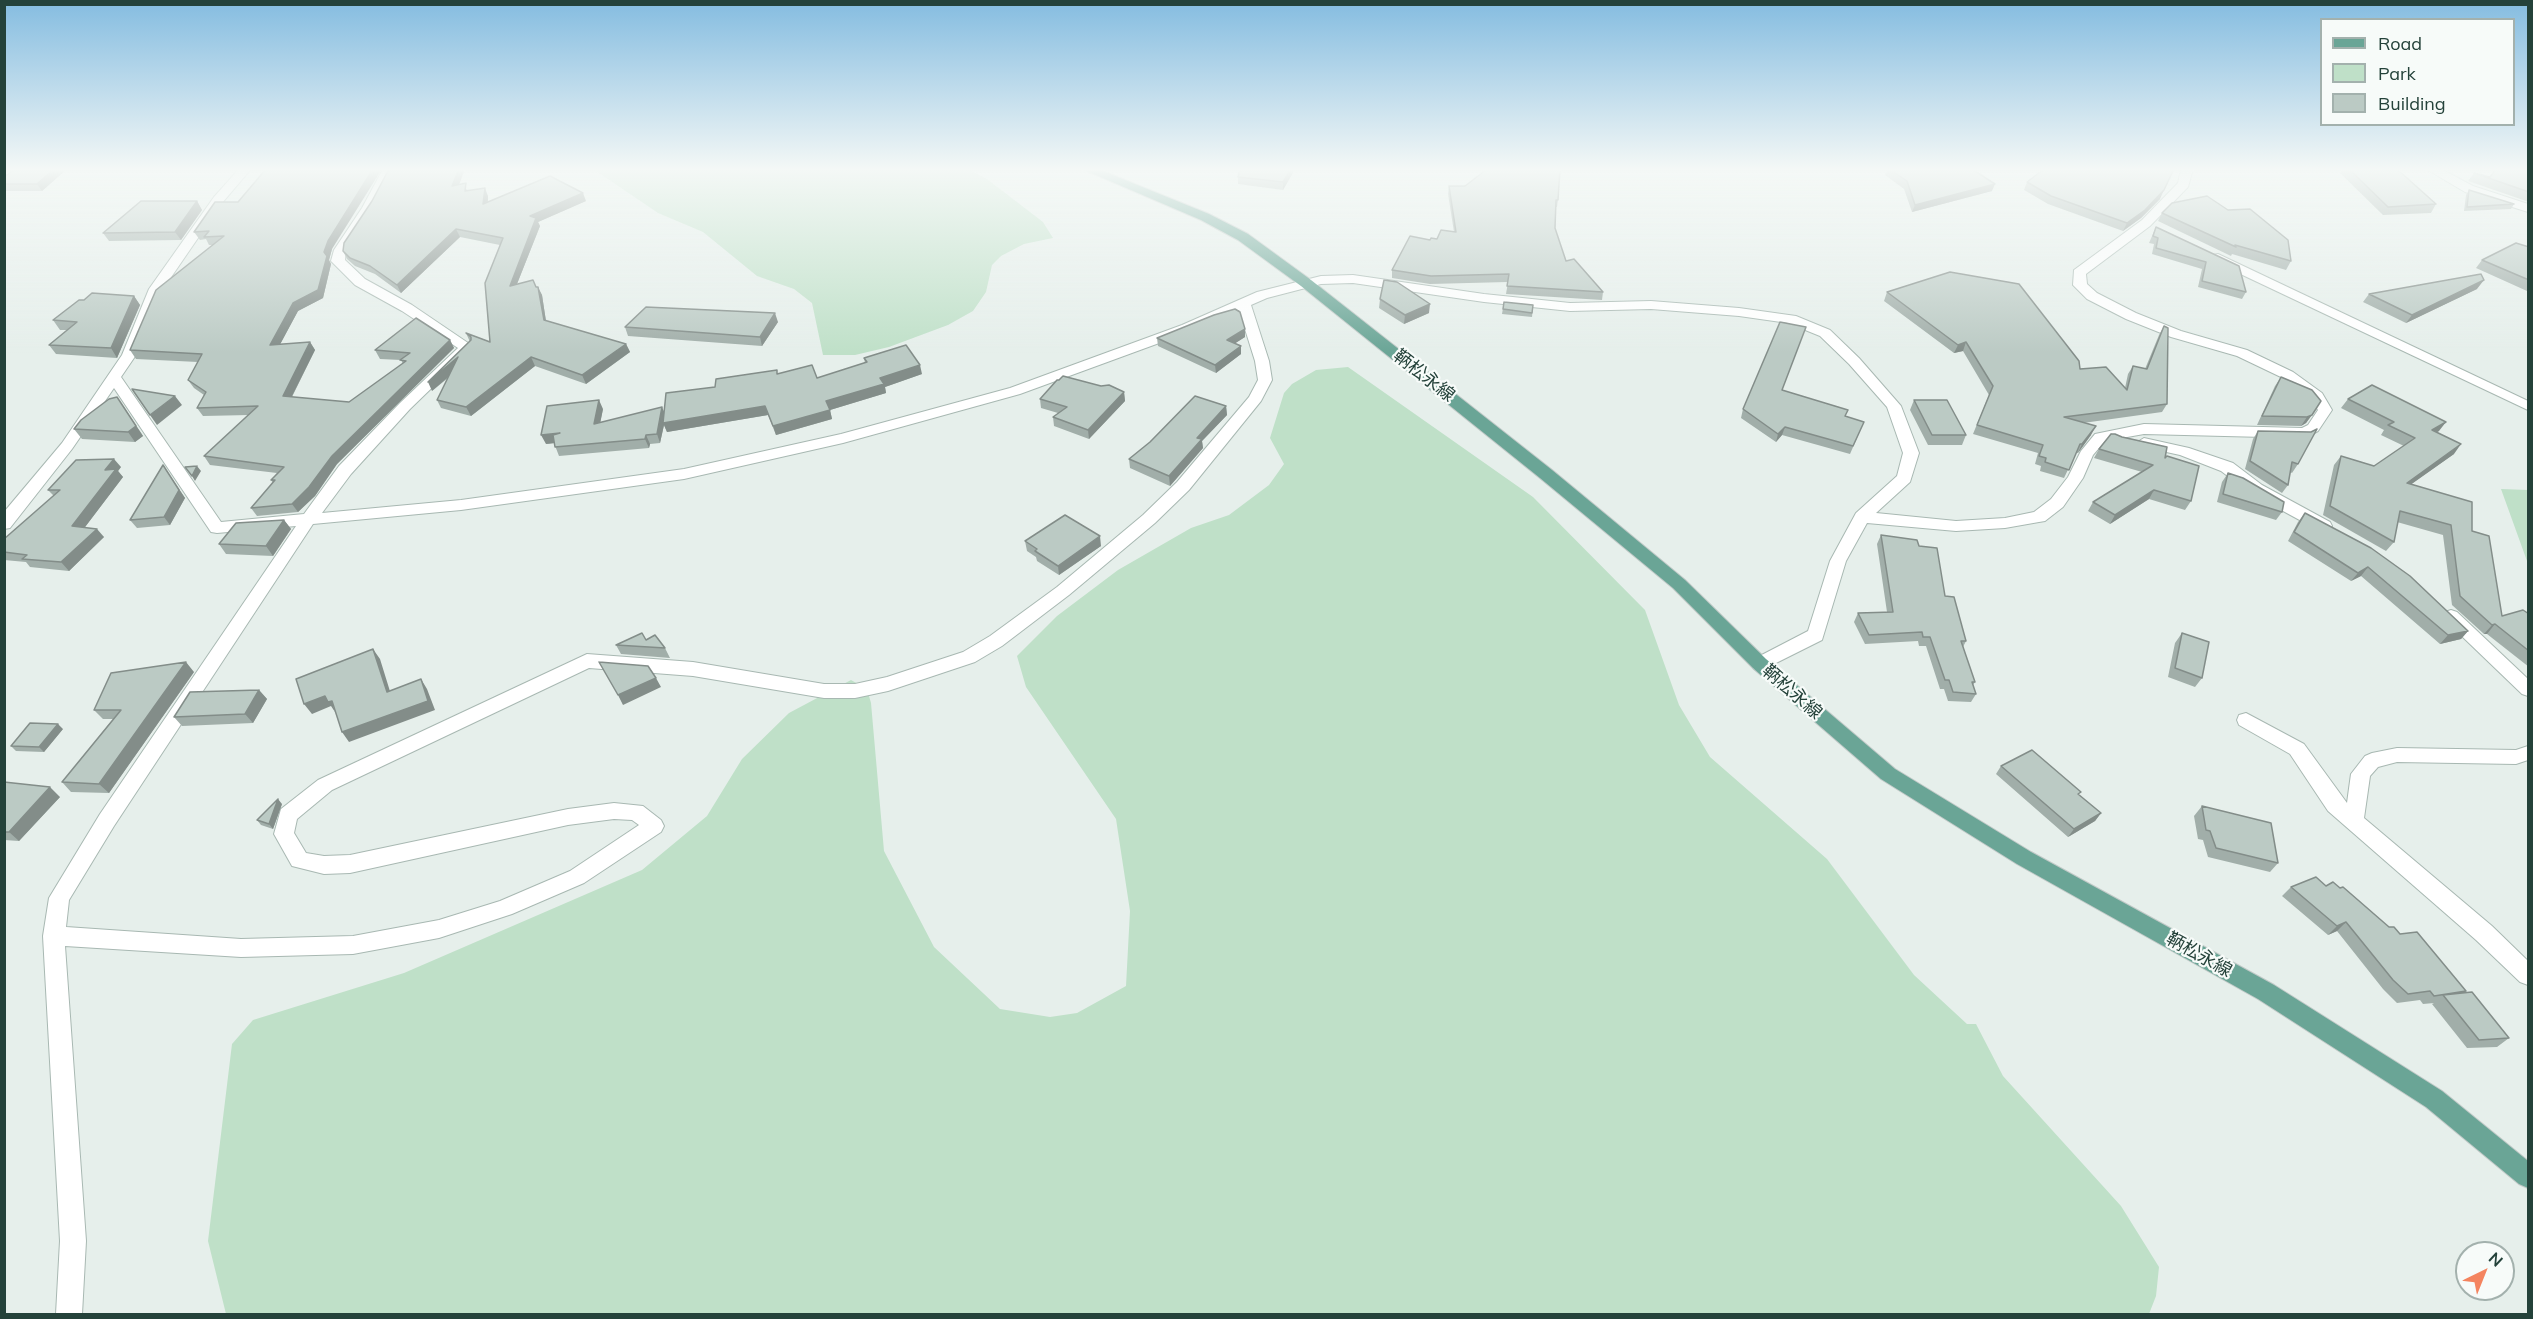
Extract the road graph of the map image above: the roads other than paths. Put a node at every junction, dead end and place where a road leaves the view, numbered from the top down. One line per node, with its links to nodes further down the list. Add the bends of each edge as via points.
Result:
1 (197, 231): 8 (street, via 156,289 129,355)
2 (353, 231): 12 (street, via 340,250 338,261 360,282 467,347 345,470)
3 (1231, 231): 6 (main road, 鞆松永線)
4 (2145, 231): 10 (street, via 2079,273 2080,285 2092,296 2131,316 2265,363 2317,396 2325,410 2305,433 2144,429)
5 (2211, 254): 9 (street)
6 (1306, 283): 7 (street); 11 (street, via 1353,279 1570,307 1650,305 1739,312 1791,319 1825,333 1894,406 1911,453 1904,478); 16 (main road, 鞆松永線, via 1679,584)
7 (1243, 303): 12 (street, via 1187,328 1015,391 832,440 684,474 461,505); 21 (street, via 1262,362 1264,380 1256,398 1183,486 1149,519 1063,591 969,657 888,684 824,691 693,669 587,661 325,785 288,815 284,834 299,860 324,865 350,864 568,817 614,811 636,812 654,826 577,877 505,908 439,928 353,945 241,948)
8 (114, 377): 12 (street, via 217,528); 13 (street, via 67,446)
9 (2529, 406)
10 (2100, 437): 11 (street, via 2056,503 2039,517 1956,526); 14 (street, via 2153,444 2207,459)
11 (1862, 517): 16 (street, via 1838,561 1816,635)
12 (308, 520): 21 (street, via 59,898)
13 (4, 524)
14 (2340, 534)
15 (2436, 602): 17 (street)
16 (1760, 664): 23 (main road, 鞆松永線, via 1888,774 2024,858 2266,992 2434,1100)
17 (2529, 689)
18 (2246, 720): 20 (street, via 2297,749 2335,805)
19 (2529, 753): 20 (street, via 2516,757 2397,754 2372,761 2361,774)
20 (2354, 821): 22 (street)
21 (54, 936): 24 (street, via 73,1241)
22 (2529, 975)
23 (2529, 1176)
24 (69, 1314)

